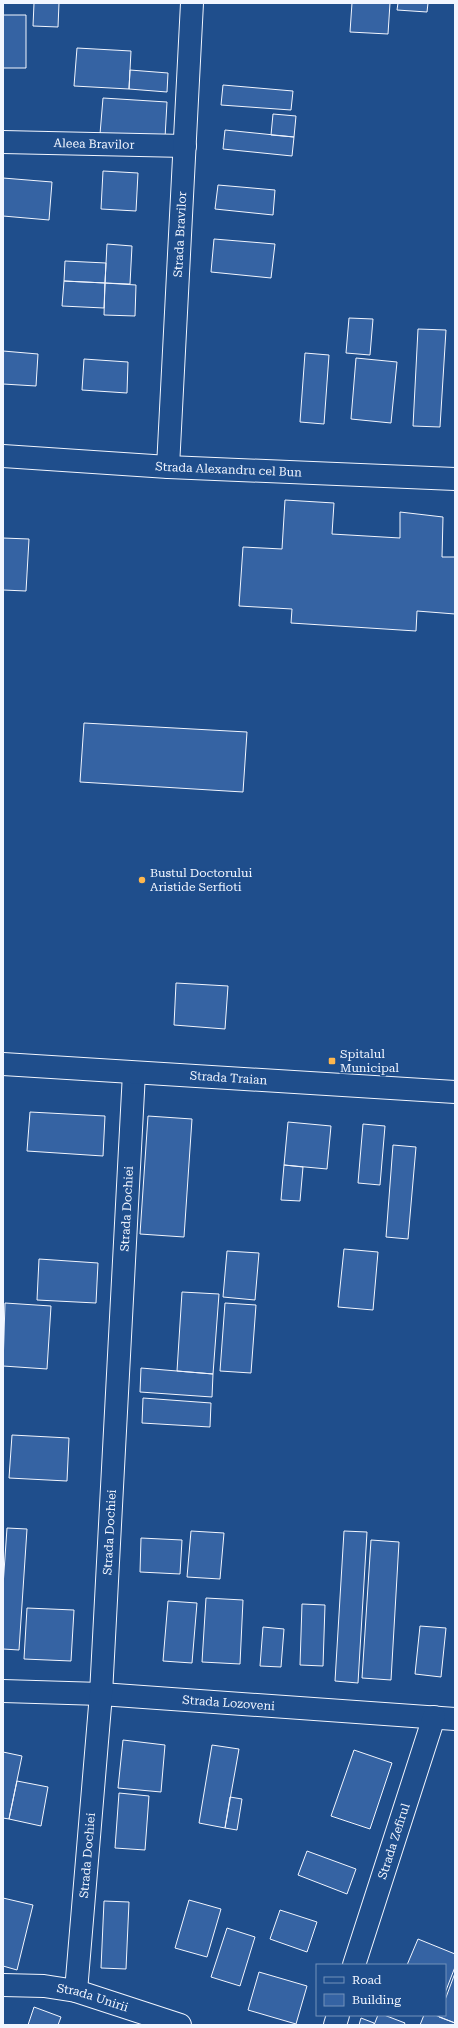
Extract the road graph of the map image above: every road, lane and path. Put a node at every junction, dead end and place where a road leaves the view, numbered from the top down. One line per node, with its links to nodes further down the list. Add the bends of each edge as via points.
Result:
1 (192, 3): 3 (street, Strada Bravilor)
2 (3, 142): 3 (street, Aleea Bravilor)
3 (185, 146): 5 (street, Strada Bravilor)
4 (3, 456): 5 (street, Strada Alexandru cel Bun)
5 (168, 467): 6 (street, Strada Alexandru cel Bun)
6 (455, 479)
7 (3, 1064): 8 (street, Strada Traian)
8 (134, 1073): 9 (street, Strada Traian); 11 (street, Strada Dochiei)
9 (455, 1092)
10 (3, 1691): 11 (street, Strada Lozoveni)
11 (101, 1694): 12 (street, Strada Lozoveni); 15 (street, Strada Dochiei)
12 (445, 1718): 13 (street, Strada Zefirul)
13 (354, 1964)
14 (3, 1985): 15 (street, Strada Unirii, via 44,1986)
15 (76, 1991): 16 (street, Strada Unirii)
16 (180, 2025)

